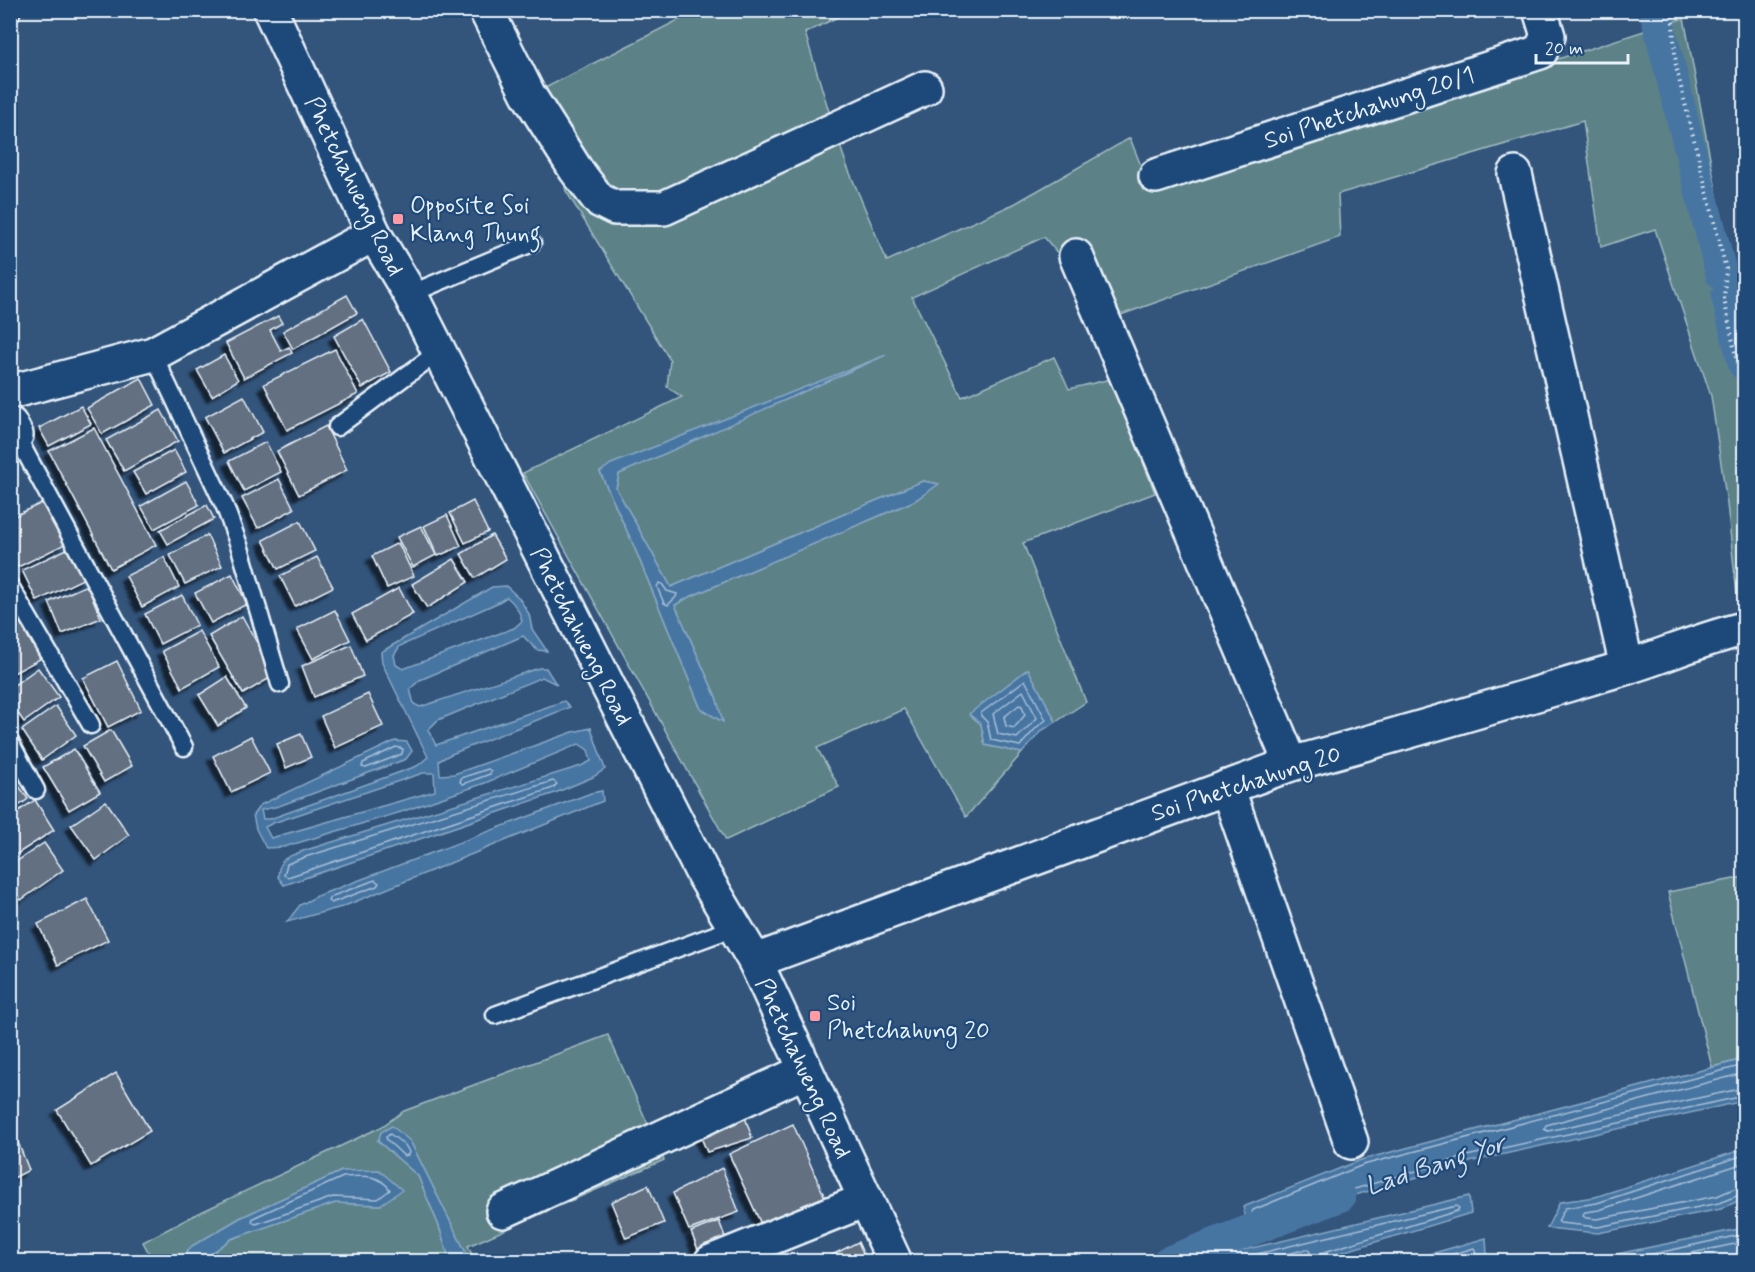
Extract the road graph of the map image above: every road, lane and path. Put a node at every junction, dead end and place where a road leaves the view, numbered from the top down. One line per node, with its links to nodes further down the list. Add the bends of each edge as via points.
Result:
1 (270, 10): 8 (street, Phetchahueng Road)
2 (486, 10): 5 (street, via 528,94 576,170 599,200 615,208 664,208)
3 (1540, 10): 7 (street, Soi Phetchahung 20/1, via 1548,36 1540,52)
4 (1672, 10): 15 (path, via 1676,67 1726,269 1724,299)
5 (925, 88)
6 (1515, 174): 20 (street)
7 (1156, 176)
8 (374, 234): 11 (street, Phetchahueng Road); 13 (street)
9 (532, 243): 11 (lane)
10 (1076, 256): 25 (street)
11 (410, 294): 12 (street, Phetchahueng Road)
12 (438, 352): 16 (lane); 28 (street, Phetchahueng Road, via 702,872)
13 (153, 354): 14 (street); 21 (lane, via 225,507)
14 (10, 392)
15 (1744, 395)
16 (337, 427)
17 (12, 433): 24 (lane)
18 (10, 586): 22 (lane)
19 (1744, 629): 20 (street, Soi Phetchahung 20)
20 (1627, 667): 25 (street, Soi Phetchahung 20)
21 (280, 684)
22 (91, 725)
23 (10, 742): 27 (lane)
24 (184, 747)
25 (1292, 764): 26 (street, Soi Phetchahung 20)
26 (1227, 787): 29 (street, Soi Phetchahung 20); 32 (street)
27 (36, 790)
28 (736, 927): 29 (street, Phetchahueng Road); 30 (lane)
29 (755, 961): 31 (street, Phetchahueng Road)
30 (495, 1015)
31 (805, 1071): 33 (street, Phetchahueng Road); 34 (street)
32 (1351, 1142)
33 (865, 1200): 35 (street); 36 (street, Phetchahueng Road)
34 (503, 1211)
35 (711, 1262)
36 (895, 1262)

